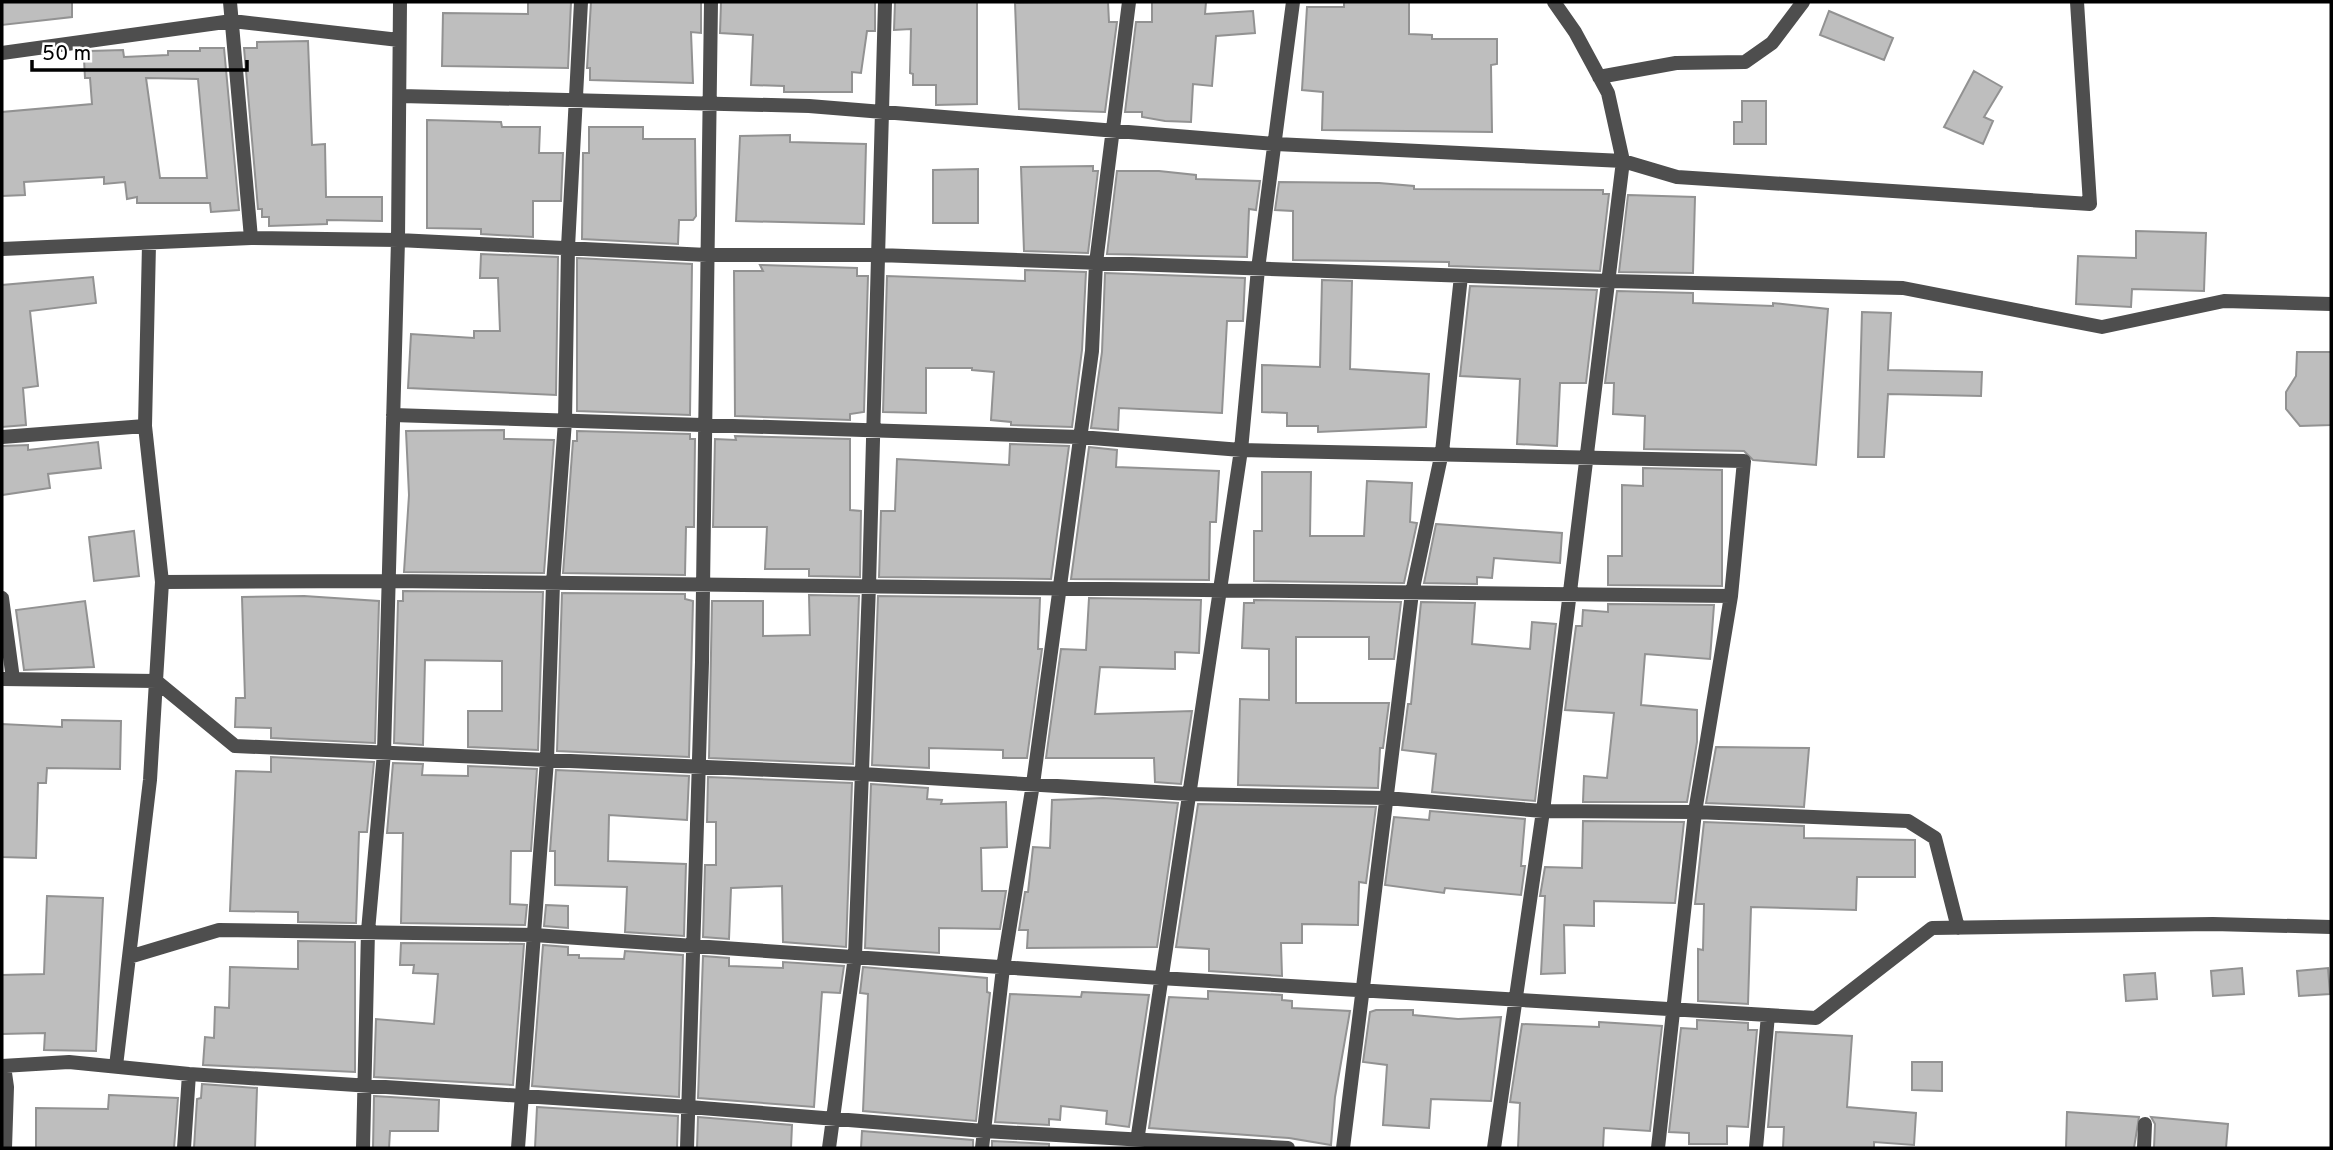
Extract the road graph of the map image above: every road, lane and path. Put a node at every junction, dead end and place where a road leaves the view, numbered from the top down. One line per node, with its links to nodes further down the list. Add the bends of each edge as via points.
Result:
1 (230, 2): 11 (street)
2 (400, 2): 12 (street)
3 (581, 2): 16 (street)
4 (711, 2): 17 (street)
5 (886, 2): 18 (street)
6 (1129, 2): 19 (street)
7 (1293, 2): 20 (street)
8 (1554, 2): 14 (street)
9 (1803, 2): 14 (street, via 1772,43 1745,62 1676,62)
10 (2077, 2): 21 (street, via 2090,204 1677,177)
11 (232, 21): 12 (street); 13 (street); 22 (street)
12 (399, 40): 15 (street)
13 (2, 53)
14 (1599, 77): 21 (street, via 1608,93)
15 (401, 96): 16 (street); 23 (street)
16 (576, 100): 17 (street); 25 (street)
17 (710, 104): 18 (street); 27 (street)
18 (882, 112): 19 (street); 28 (street)
19 (1113, 131): 20 (street); 29 (street)
20 (1276, 144): 21 (street); 30 (street)
21 (1623, 161): 32 (street)
22 (251, 238): 23 (street); 24 (street)
23 (398, 240): 25 (street); 34 (street)
24 (149, 244): 26 (street); 36 (street)
25 (568, 247): 27 (street); 35 (street)
26 (2, 249)
27 (707, 255): 28 (street); 37 (street)
28 (878, 255): 29 (street); 38 (street)
29 (1096, 263): 30 (street); 40 (street, via 1092,351)
30 (1258, 269): 31 (street); 41 (street)
31 (1461, 276): 32 (street); 42 (street)
32 (1610, 281): 33 (street, via 1903,288 2102,327 2224,301); 43 (street)
33 (2331, 304)
34 (393, 415): 35 (street); 44 (street)
35 (565, 421): 37 (street); 46 (street)
36 (145, 426): 39 (street); 45 (street)
37 (706, 426): 38 (street); 47 (street)
38 (873, 431): 40 (street); 48 (street)
39 (2, 437)
40 (1080, 437): 41 (street); 49 (street)
41 (1241, 450): 42 (street); 50 (street)
42 (1442, 452): 43 (street); 51 (street)
43 (1587, 458): 52 (street); 53 (street, via 1744,461)
44 (388, 581): 45 (street); 46 (street); 57 (street)
45 (162, 582): 56 (street)
46 (553, 584): 47 (street); 58 (street)
47 (703, 585): 48 (street); 59 (street)
48 (869, 586): 49 (street); 60 (street)
49 (1060, 591): 50 (street); 61 (street)
50 (1221, 591): 51 (street); 62 (street)
51 (1412, 593): 52 (street); 63 (street)
52 (1569, 595): 53 (street); 64 (street)
53 (1731, 596): 65 (street)
54 (2, 597): 55 (street)
55 (8, 679): 56 (street)
56 (156, 681): 57 (street, via 235,746); 72 (street, via 150,780)
57 (384, 753): 58 (street); 68 (street)
58 (547, 760): 59 (street); 69 (street)
59 (699, 767): 60 (street); 70 (street)
60 (862, 774): 61 (street); 71 (street)
61 (1033, 784): 62 (street); 73 (street)
62 (1189, 794): 63 (street); 74 (street)
63 (1387, 798): 64 (street); 75 (street)
64 (1544, 811): 65 (street); 76 (street)
65 (1695, 812): 67 (street, via 1908,821 1935,838); 77 (street)
66 (2331, 927): 67 (street)
67 (1958, 928): 78 (street, via 1931,928 1816,1018)
68 (368, 931): 69 (street); 72 (street, via 219,930); 82 (street)
69 (534, 935): 70 (street); 83 (street)
70 (694, 947): 71 (street); 84 (street)
71 (855, 956): 73 (street); 85 (street)
72 (129, 957): 80 (street)
73 (1003, 968): 74 (street); 87 (street)
74 (1160, 978): 75 (street); 88 (street)
75 (1364, 990): 76 (street); 97 (street)
76 (1518, 998): 77 (street); 98 (street)
77 (1672, 1008): 78 (street); 99 (street)
78 (1768, 1015): 100 (street)
79 (3, 1066): 80 (street, via 69,1062); 89 (street)
80 (116, 1066): 81 (street)
81 (189, 1074): 82 (street); 90 (street)
82 (366, 1086): 83 (street); 91 (street)
83 (522, 1096): 84 (street); 92 (street)
84 (689, 1107): 85 (street); 93 (street)
85 (833, 1119): 87 (street); 94 (street)
86 (2145, 1124): 101 (street)
87 (984, 1132): 88 (street); 95 (street)
88 (1137, 1143): 96 (street)
89 (5, 1148)
90 (184, 1148)
91 (363, 1148)
92 (518, 1148)
93 (687, 1148)
94 (829, 1148)
95 (982, 1148)
96 (1288, 1148)
97 (1343, 1148)
98 (1494, 1148)
99 (1658, 1148)
100 (1756, 1148)
101 (2144, 1148)

